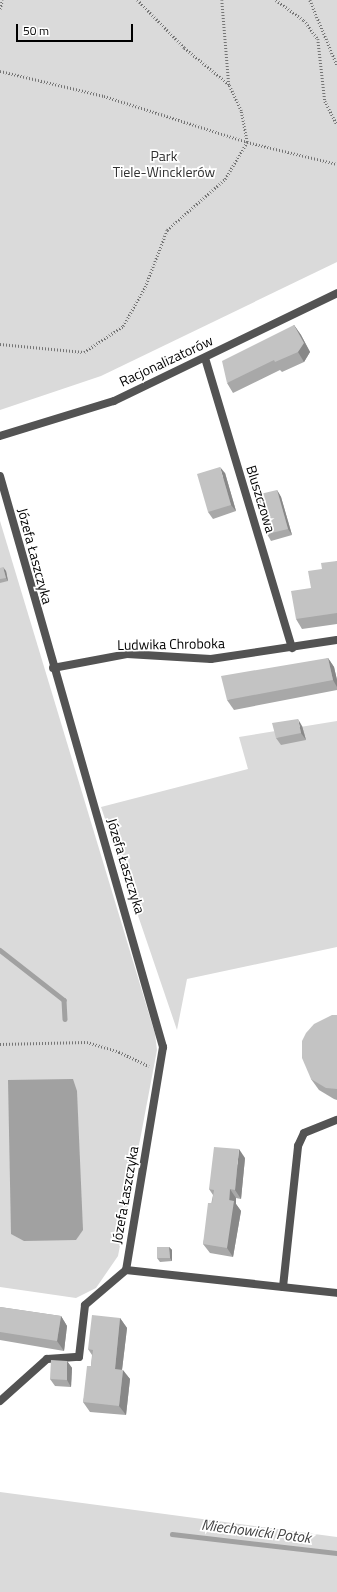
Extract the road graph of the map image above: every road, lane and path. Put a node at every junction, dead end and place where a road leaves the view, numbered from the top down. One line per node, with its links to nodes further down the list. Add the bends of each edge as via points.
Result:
1 (2, 0): 6 (path)
2 (137, 0): 9 (path, via 184,48)
3 (222, 0): 9 (path)
4 (276, 0): 10 (path, via 304,20 318,39 325,101)
5 (310, 0): 7 (path)
6 (0, 8)
7 (337, 65)
8 (0, 71): 11 (path, via 104,96)
9 (228, 85): 11 (path, via 241,111)
10 (337, 125)
11 (247, 142): 12 (path); 14 (path, via 225,180 167,230 145,287 123,326 84,352)
12 (337, 164)
13 (337, 294): 15 (street, Racjonalizatorów)
14 (0, 344)
15 (205, 358): 16 (street, Racjonalizatorów, via 114,400); 19 (street, Bluszczowa)
16 (0, 436)
17 (0, 476): 20 (street, Józefa Łaszczyka)
18 (337, 640): 19 (street, Ludwika Chroboka)
19 (292, 648): 20 (street, Ludwika Chroboka, via 211,659 128,654)
20 (53, 668): 22 (street, Józefa Łaszczyka, via 145,978 163,1047)
21 (0, 1044): 22 (path, via 87,1042 119,1052)
22 (159, 1071): 24 (street, Józefa Łaszczyka)
23 (337, 1120): 25 (street, via 304,1133 298,1146)
24 (126, 1270): 25 (street); 27 (street, via 85,1305 79,1357 47,1359)
25 (283, 1287): 26 (street)
26 (337, 1293)
27 (0, 1401)

